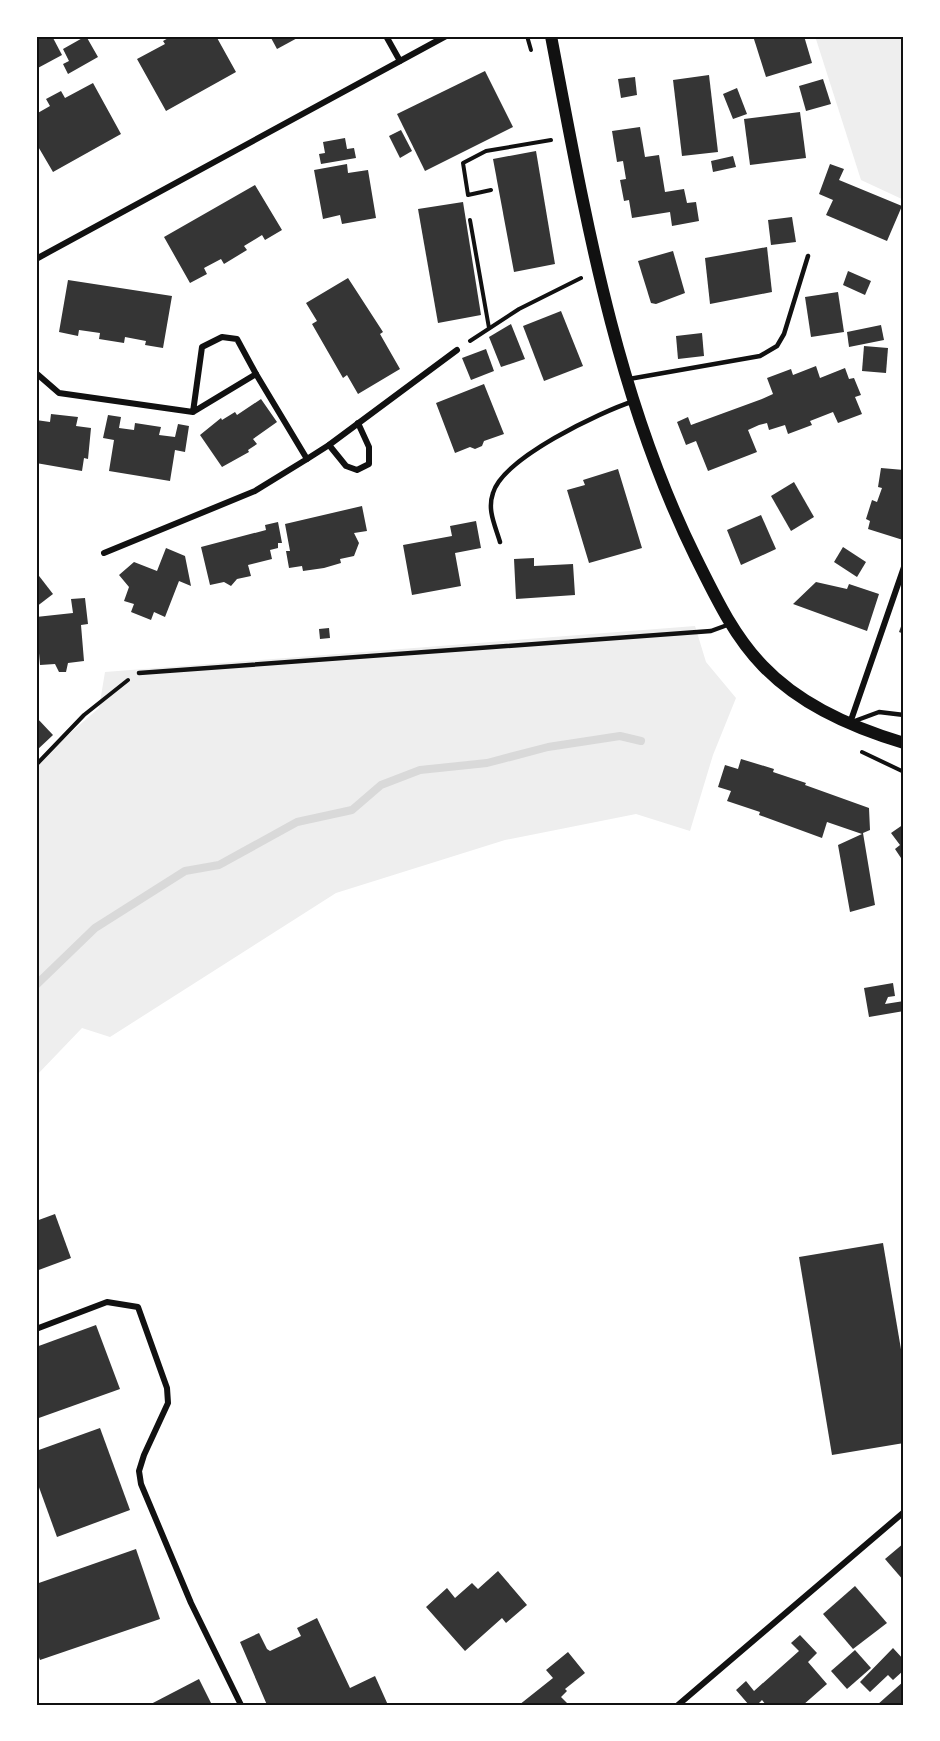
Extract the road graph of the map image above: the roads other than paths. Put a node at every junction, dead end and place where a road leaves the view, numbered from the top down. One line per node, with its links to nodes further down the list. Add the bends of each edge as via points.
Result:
1 (386, 36): 4 (street)
2 (446, 36): 4 (street)
3 (551, 36): 10 (main road, via 594,260)
4 (400, 61): 6 (street)
5 (808, 256): 10 (lane, via 777,346 760,356)
6 (36, 259)
7 (457, 350): 13 (street)
8 (36, 373): 12 (street, via 59,393)
9 (256, 374): 12 (street); 12 (street, via 237,339 222,337 202,347); 15 (street)
10 (626, 379): 11 (main road)
11 (634, 401): 16 (lane, via 525,456 505,474 493,491 490,510); 19 (main road, via 681,529)
12 (193, 412)
13 (358, 423): 14 (street); 14 (street, via 369,447 369,464 353,469 346,466)
14 (329, 445): 15 (street)
15 (307, 459): 17 (street, via 255,491)
16 (500, 542)
17 (104, 553)
18 (904, 567): 22 (street)
19 (730, 624): 20 (lane, via 711,631); 22 (main road, via 758,661 786,687)
20 (139, 673)
21 (904, 715): 22 (lane, via 879,712)
22 (850, 723): 23 (main road)
23 (904, 743)
24 (36, 1329): 26 (street, via 106,1302 138,1307 167,1388 168,1403 144,1455 139,1472 141,1484 191,1603)
25 (904, 1512): 27 (street)
26 (241, 1705)
27 (678, 1705)

